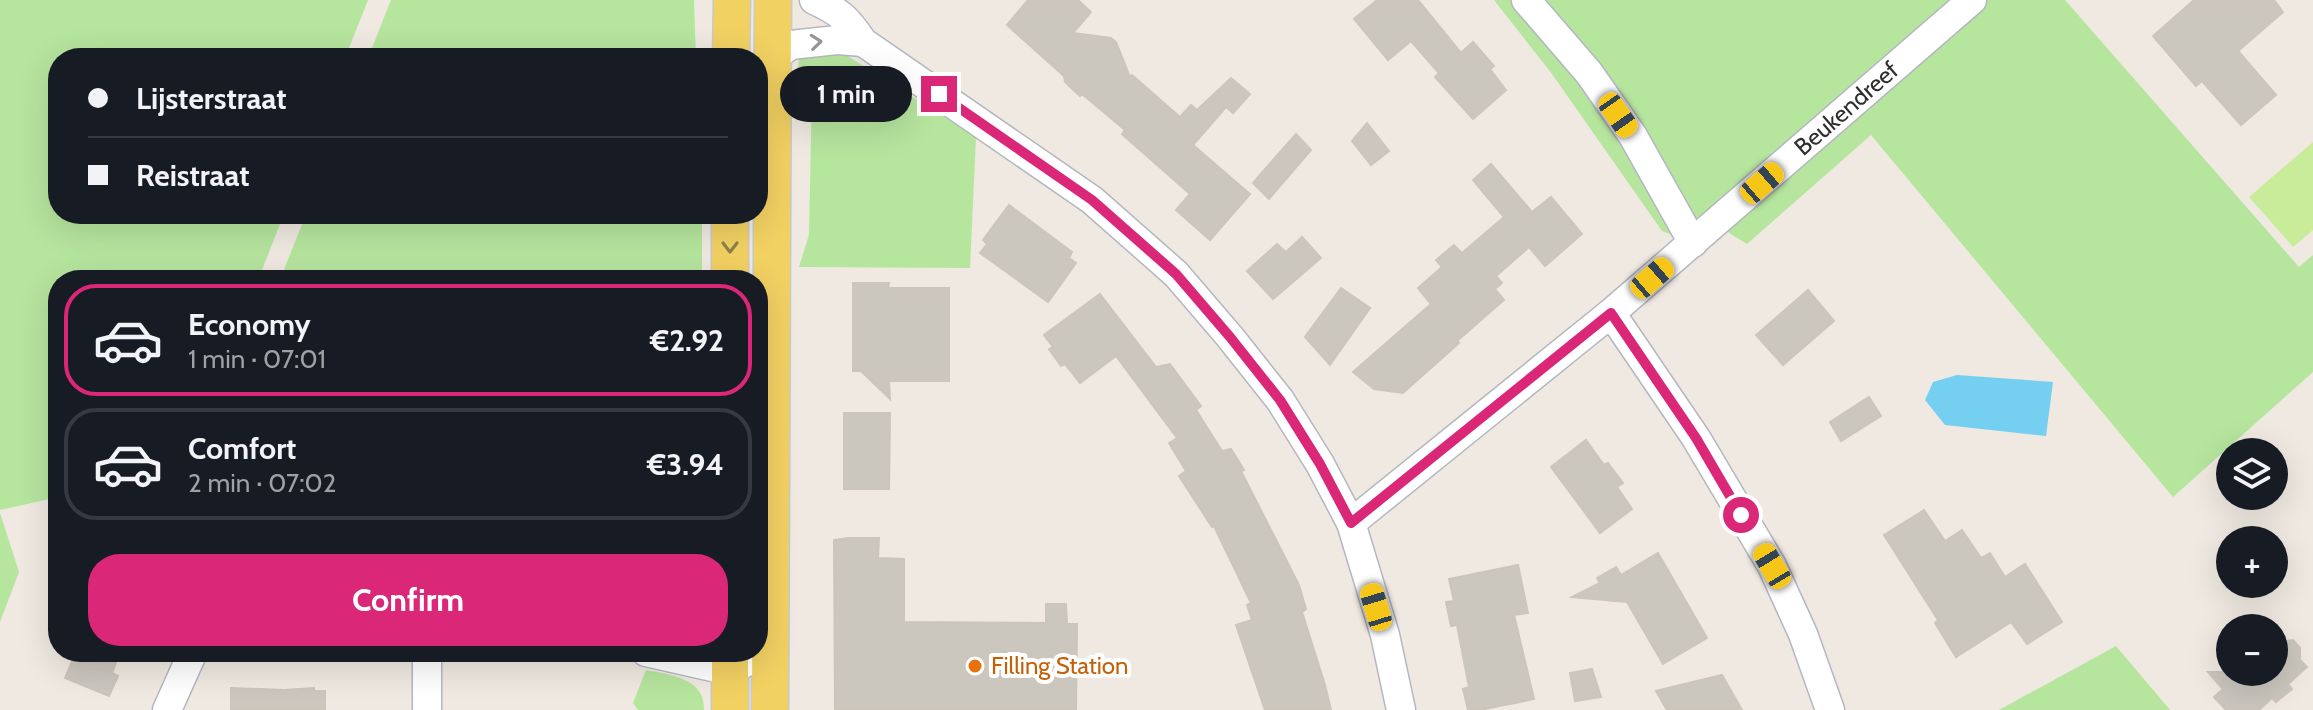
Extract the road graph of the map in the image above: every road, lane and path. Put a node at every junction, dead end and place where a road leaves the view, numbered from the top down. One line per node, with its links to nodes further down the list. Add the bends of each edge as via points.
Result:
1 (732, 0): 7 (main road)
2 (773, 0): 8 (main road)
3 (814, 0): 6 (street, via 849,20)
4 (1526, 0): 10 (street, via 1633,136)
5 (1972, 0): 10 (street, Beukendreef)
6 (863, 42): 8 (street, one-way to 6, via 791,45); 14 (street, via 1092,200 1176,274 1280,400)
7 (731, 48)
8 (773, 57): 13 (main road)
9 (730, 224): 11 (main road, one-way to 11)
10 (1693, 243): 12 (street, Beukendreef)
11 (730, 270)
12 (1611, 313): 14 (street, Beukendreef); 24 (street, via 1696,438 1772,566)
13 (768, 383)
14 (1351, 523): 23 (street)
15 (189, 662): 19 (street)
16 (427, 662): 20 (street)
17 (730, 662): 21 (main road)
18 (766, 662): 22 (main road)
19 (167, 710)
20 (427, 710)
21 (730, 710)
22 (770, 710)
23 (1401, 710)
24 (1830, 710)

